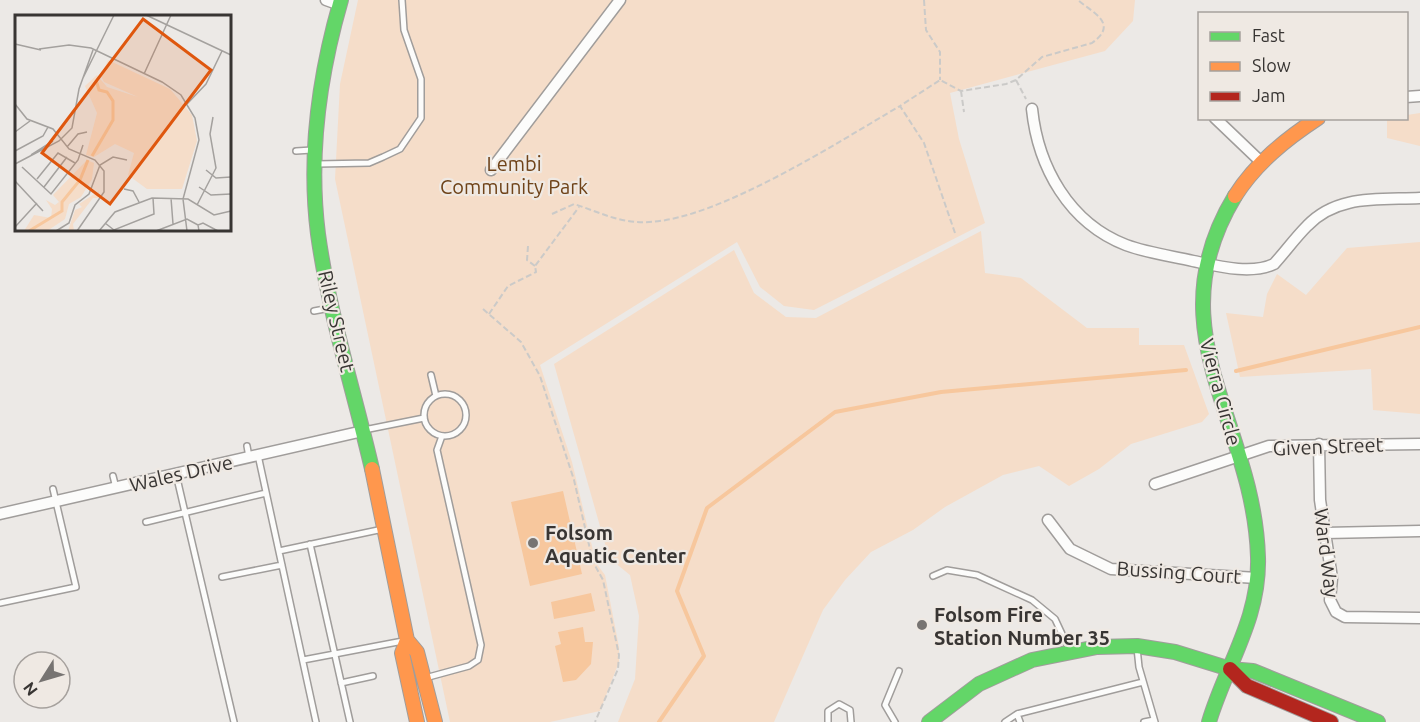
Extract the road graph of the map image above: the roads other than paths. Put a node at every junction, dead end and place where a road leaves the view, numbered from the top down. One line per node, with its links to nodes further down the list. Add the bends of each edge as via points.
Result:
1 (326, 0): 4 (street)
2 (402, 0): 9 (lane, via 404,30 421,78 421,118 400,149 369,163)
3 (620, 0): 11 (street)
4 (341, 2): 9 (street, Riley Street, via 322,75)
5 (1032, 109): 13 (street, via 1047,171 1087,221 1124,244)
6 (1217, 120): 10 (street)
7 (1315, 120): 10 (street, Vierra Circle, via 1283,140)
8 (296, 151): 9 (lane)
9 (315, 157): 14 (street, Riley Street, via 318,231)
10 (1260, 161): 13 (street, Vierra Circle, via 1229,204 1211,244)
11 (491, 170)
12 (1420, 198): 13 (street, via 1348,201 1333,207 1308,225 1267,268)
13 (1207, 264): 24 (street, Vierra Circle, via 1202,305 1206,349)
14 (333, 307): 15 (lane); 19 (street, Riley Street)
15 (314, 312)
16 (431, 375): 17 (lane)
17 (436, 396): 18 (lane, via 426,405); 20 (lane, via 456,397 466,415 455,433)
18 (424, 418): 19 (lane); 20 (lane, via 430,430)
19 (363, 431): 23 (street, Wales Drive); 36 (street, Riley Street)
20 (441, 436): 55 (lane, via 437,450 481,645 478,660 469,666)
21 (1319, 444): 22 (street, Given Street); 24 (street, Given Street, via 1269,446); 38 (street, Ward Way)
22 (1420, 444)
23 (251, 452): 25 (street, Wales Drive); 30 (lane)
24 (1238, 456): 27 (street, Given Street); 44 (street, Vierra Circle, via 1255,524)
25 (176, 474): 28 (street, Wales Drive); 32 (lane)
26 (113, 476): 28 (lane)
27 (1155, 484)
28 (116, 488): 31 (street, Wales Drive)
29 (53, 489): 31 (lane)
30 (266, 493): 32 (lane); 40 (lane)
31 (56, 501): 33 (street, Wales Drive); 45 (lane, via 76,587)
32 (186, 512): 35 (lane); 60 (lane)
33 (0, 514)
34 (1048, 520): 44 (street, Bussing Court, via 1070,549 1111,569)
35 (146, 522)
36 (384, 529): 39 (lane); 47 (street, Riley Street)
37 (1420, 531): 38 (street)
38 (1325, 532): 46 (street, Ward Way, via 1332,578 1330,600 1336,612 1345,616)
39 (310, 544): 40 (lane); 50 (lane)
40 (279, 552): 41 (lane)
41 (282, 565): 43 (lane); 51 (lane)
42 (933, 576): 49 (lane, via 947,570 977,574 1032,600 1055,619)
43 (222, 577)
44 (1257, 578): 52 (street, Vierra Circle, via 1242,644)
45 (0, 603)
46 (1420, 618)
47 (408, 640): 50 (lane); 55 (street, Riley Street, via 417,652); 63 (street, Riley Street, via 402,653)
48 (1137, 646): 49 (street); 52 (street, via 1175,652); 56 (lane)
49 (1070, 651): 68 (street, via 1002,672 960,696)
50 (334, 654): 51 (lane); 57 (lane)
51 (303, 660): 61 (lane)
52 (1230, 669): 72 (street, Vierra Circle); 73 (street, via 1247,686); 74 (street, via 1253,671)
53 (899, 671): 67 (lane, via 885,705)
54 (373, 676): 57 (lane)
55 (423, 679): 64 (street, Riley Street)
56 (1143, 682): 58 (lane); 59 (lane)
57 (341, 683): 62 (lane)
58 (1017, 714): 69 (lane); 70 (lane)
59 (1155, 721): 71 (lane)
60 (234, 722)
61 (316, 722)
62 (350, 722)
63 (417, 722)
64 (435, 722)
65 (828, 722): 66 (lane, via 828,711 839,704 850,710)
66 (851, 722)
67 (895, 722)
68 (929, 722)
69 (1005, 722)
70 (1020, 722)
71 (1144, 722)
72 (1209, 722)
73 (1331, 722)
74 (1378, 722)

